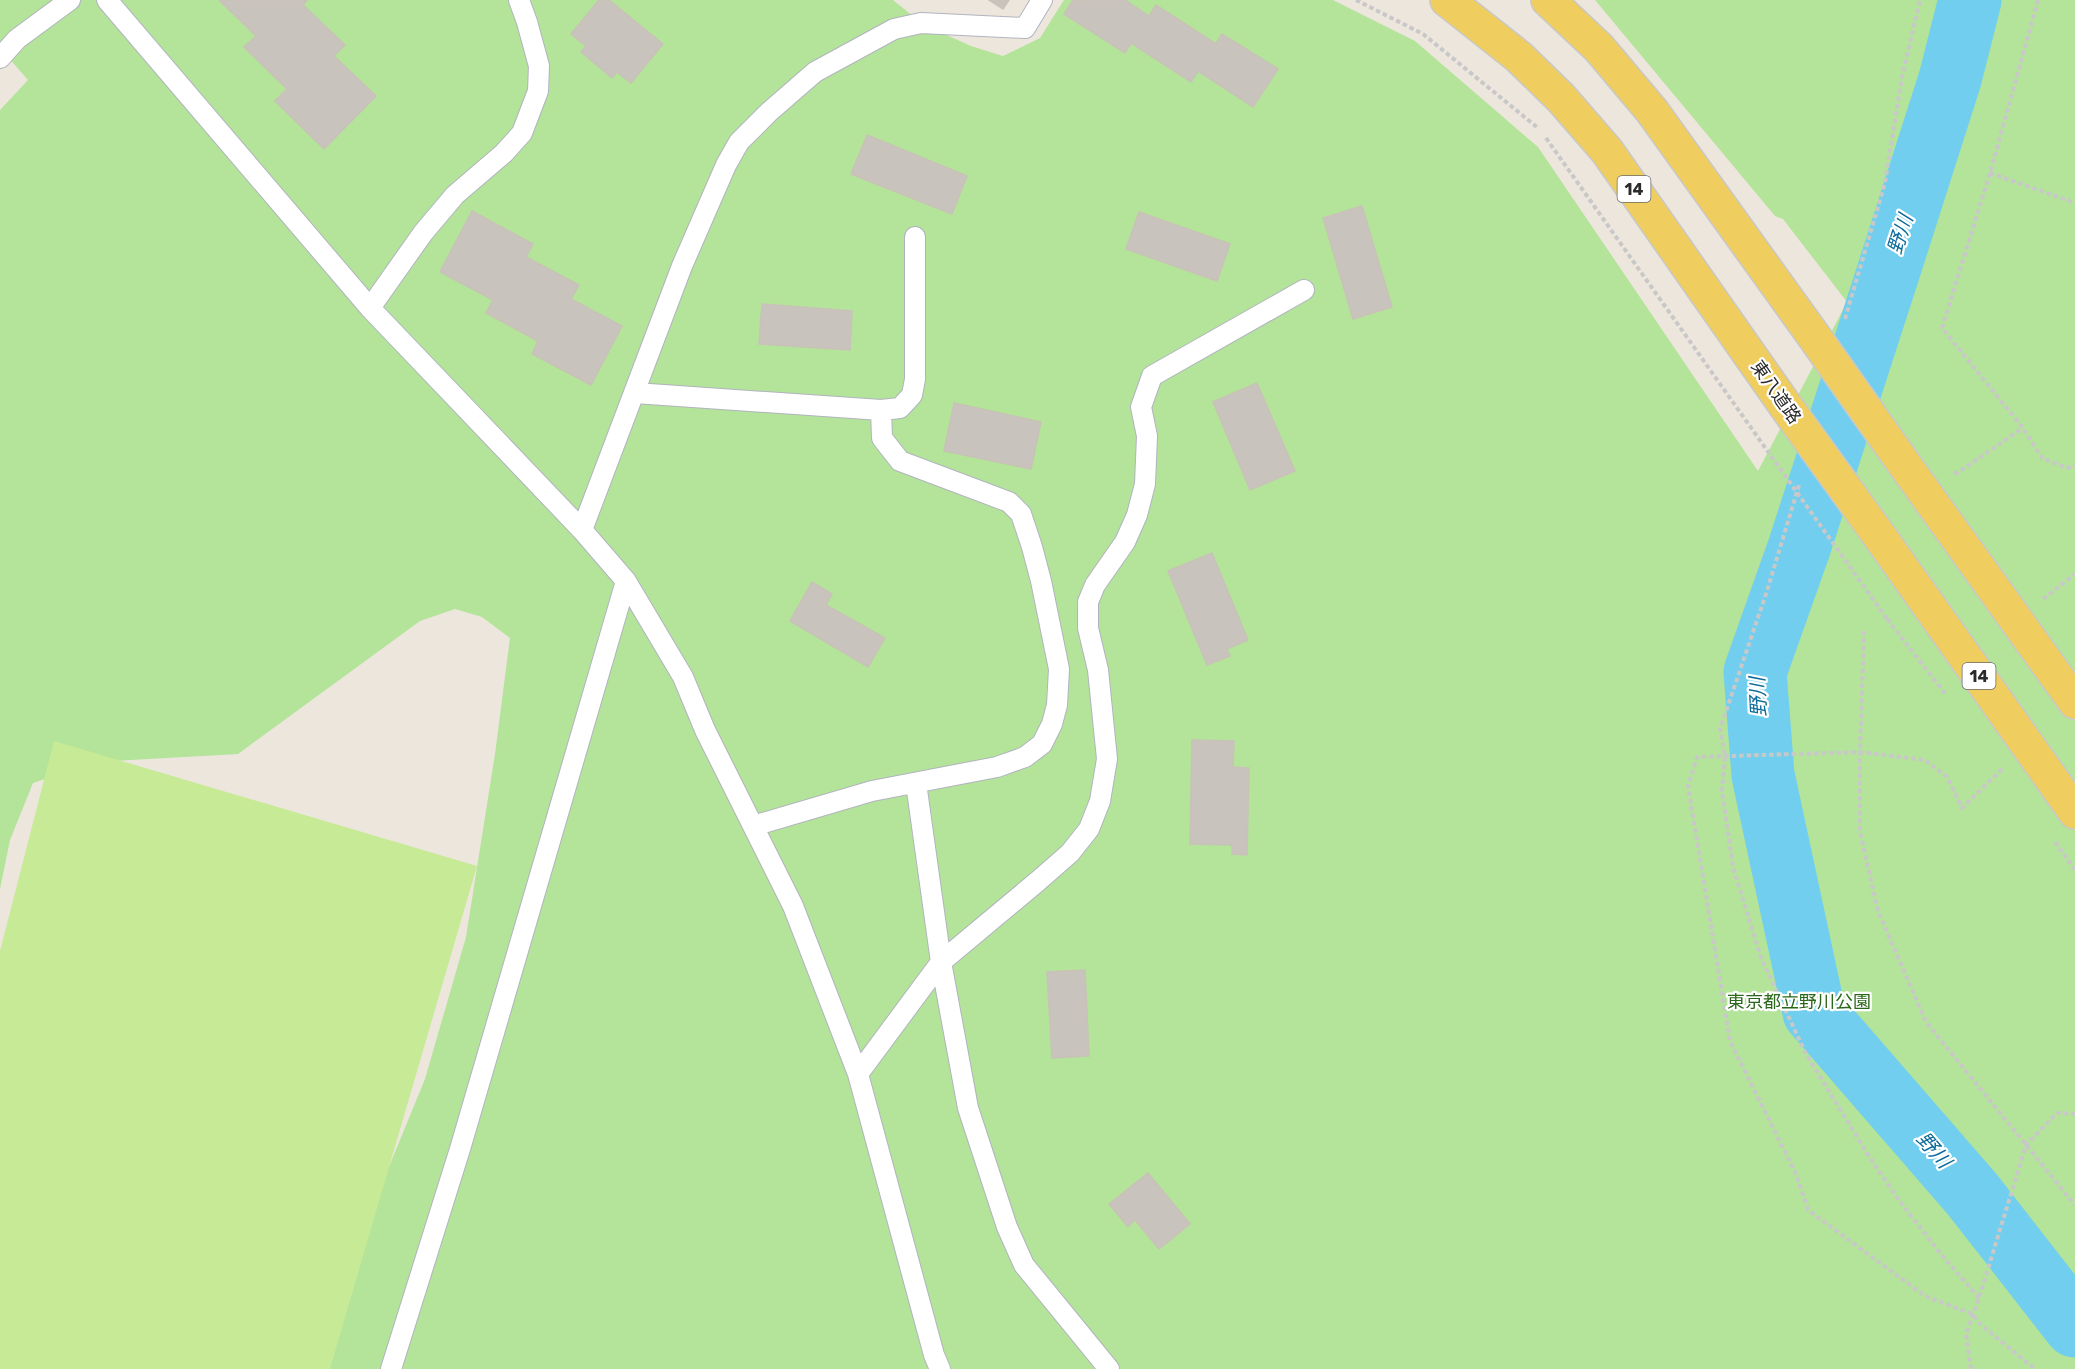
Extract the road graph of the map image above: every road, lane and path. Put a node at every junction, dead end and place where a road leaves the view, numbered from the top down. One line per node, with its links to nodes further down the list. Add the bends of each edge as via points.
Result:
1 (70, 0): 10 (lane, via 17,39)
2 (107, 0): 15 (lane)
3 (519, 0): 15 (lane, via 539,66 538,91 522,133 455,195)
4 (1042, 0): 17 (lane, via 1025,28 921,23 894,29 815,72 769,112 739,142 726,165 682,267)
5 (1356, 0): 25 (path, bridge, via 1423,34 1541,131)
6 (1447, 0): 32 (main road, 東八道路 / 14, bridge, via 1519,57 1607,151)
7 (1548, 0): 16 (main road, via 1599,48 1652,111)
8 (1920, 0): 16 (path, via 1902,77 1885,183 1855,284)
9 (2038, 0): 11 (path)
10 (0, 58)
11 (1990, 173): 12 (path); 19 (path, via 1942,328)
12 (2075, 203)
13 (915, 237): 18 (lane, via 912,395 900,408)
14 (1304, 290): 34 (lane, via 1152,376 1141,407 1147,436 1144,484 1137,515 1088,602 1107,759 1100,801 1089,829 1070,853)
15 (370, 308): 23 (lane)
16 (1830, 336): 27 (main road, bridge, via 1902,461)
17 (635, 393): 18 (lane); 23 (lane)
18 (880, 410): 31 (lane, via 882,438 900,461 1009,502 1021,514 1041,582 1059,669 1057,705 1042,744 1025,757 998,767)
19 (2023, 428): 20 (path, via 2042,458 2067,468); 21 (path)
20 (2075, 466)
21 (1957, 473)
22 (1800, 480): 29 (path, via 1764,602 1720,729)
23 (582, 530): 24 (lane)
24 (626, 581): 33 (lane, via 683,677); 41 (lane, via 460,1149)
25 (1887, 619)
26 (1864, 631): 28 (path)
27 (2075, 702)
28 (1860, 752): 29 (path); 30 (path, via 1925,760 1947,777 1962,808); 37 (path, via 1860,832 1878,911 1926,1022)
29 (1725, 756): 39 (path, via 1722,791 1733,867 1761,958 1806,1054 1870,1158 1940,1253); 40 (path, via 1697,757 1688,786 1730,1041 1796,1174 1808,1210 1925,1296)
30 (2003, 768)
31 (916, 783): 33 (lane, via 872,791); 34 (lane)
32 (2075, 812)
33 (753, 826): 35 (lane, via 793,906)
34 (941, 962): 35 (lane); 43 (lane, via 968,1108 1007,1227 1024,1265)
35 (858, 1074): 42 (lane)
36 (2075, 1114): 37 (path, via 2057,1113)
37 (2026, 1145): 38 (path); 39 (path)
38 (2075, 1205)
39 (1979, 1298): 40 (path)
40 (1972, 1314): 44 (path, via 1966,1334); 45 (path)
41 (391, 1369)
42 (940, 1369)
43 (1109, 1369)
44 (1971, 1369)
45 (2035, 1369)

